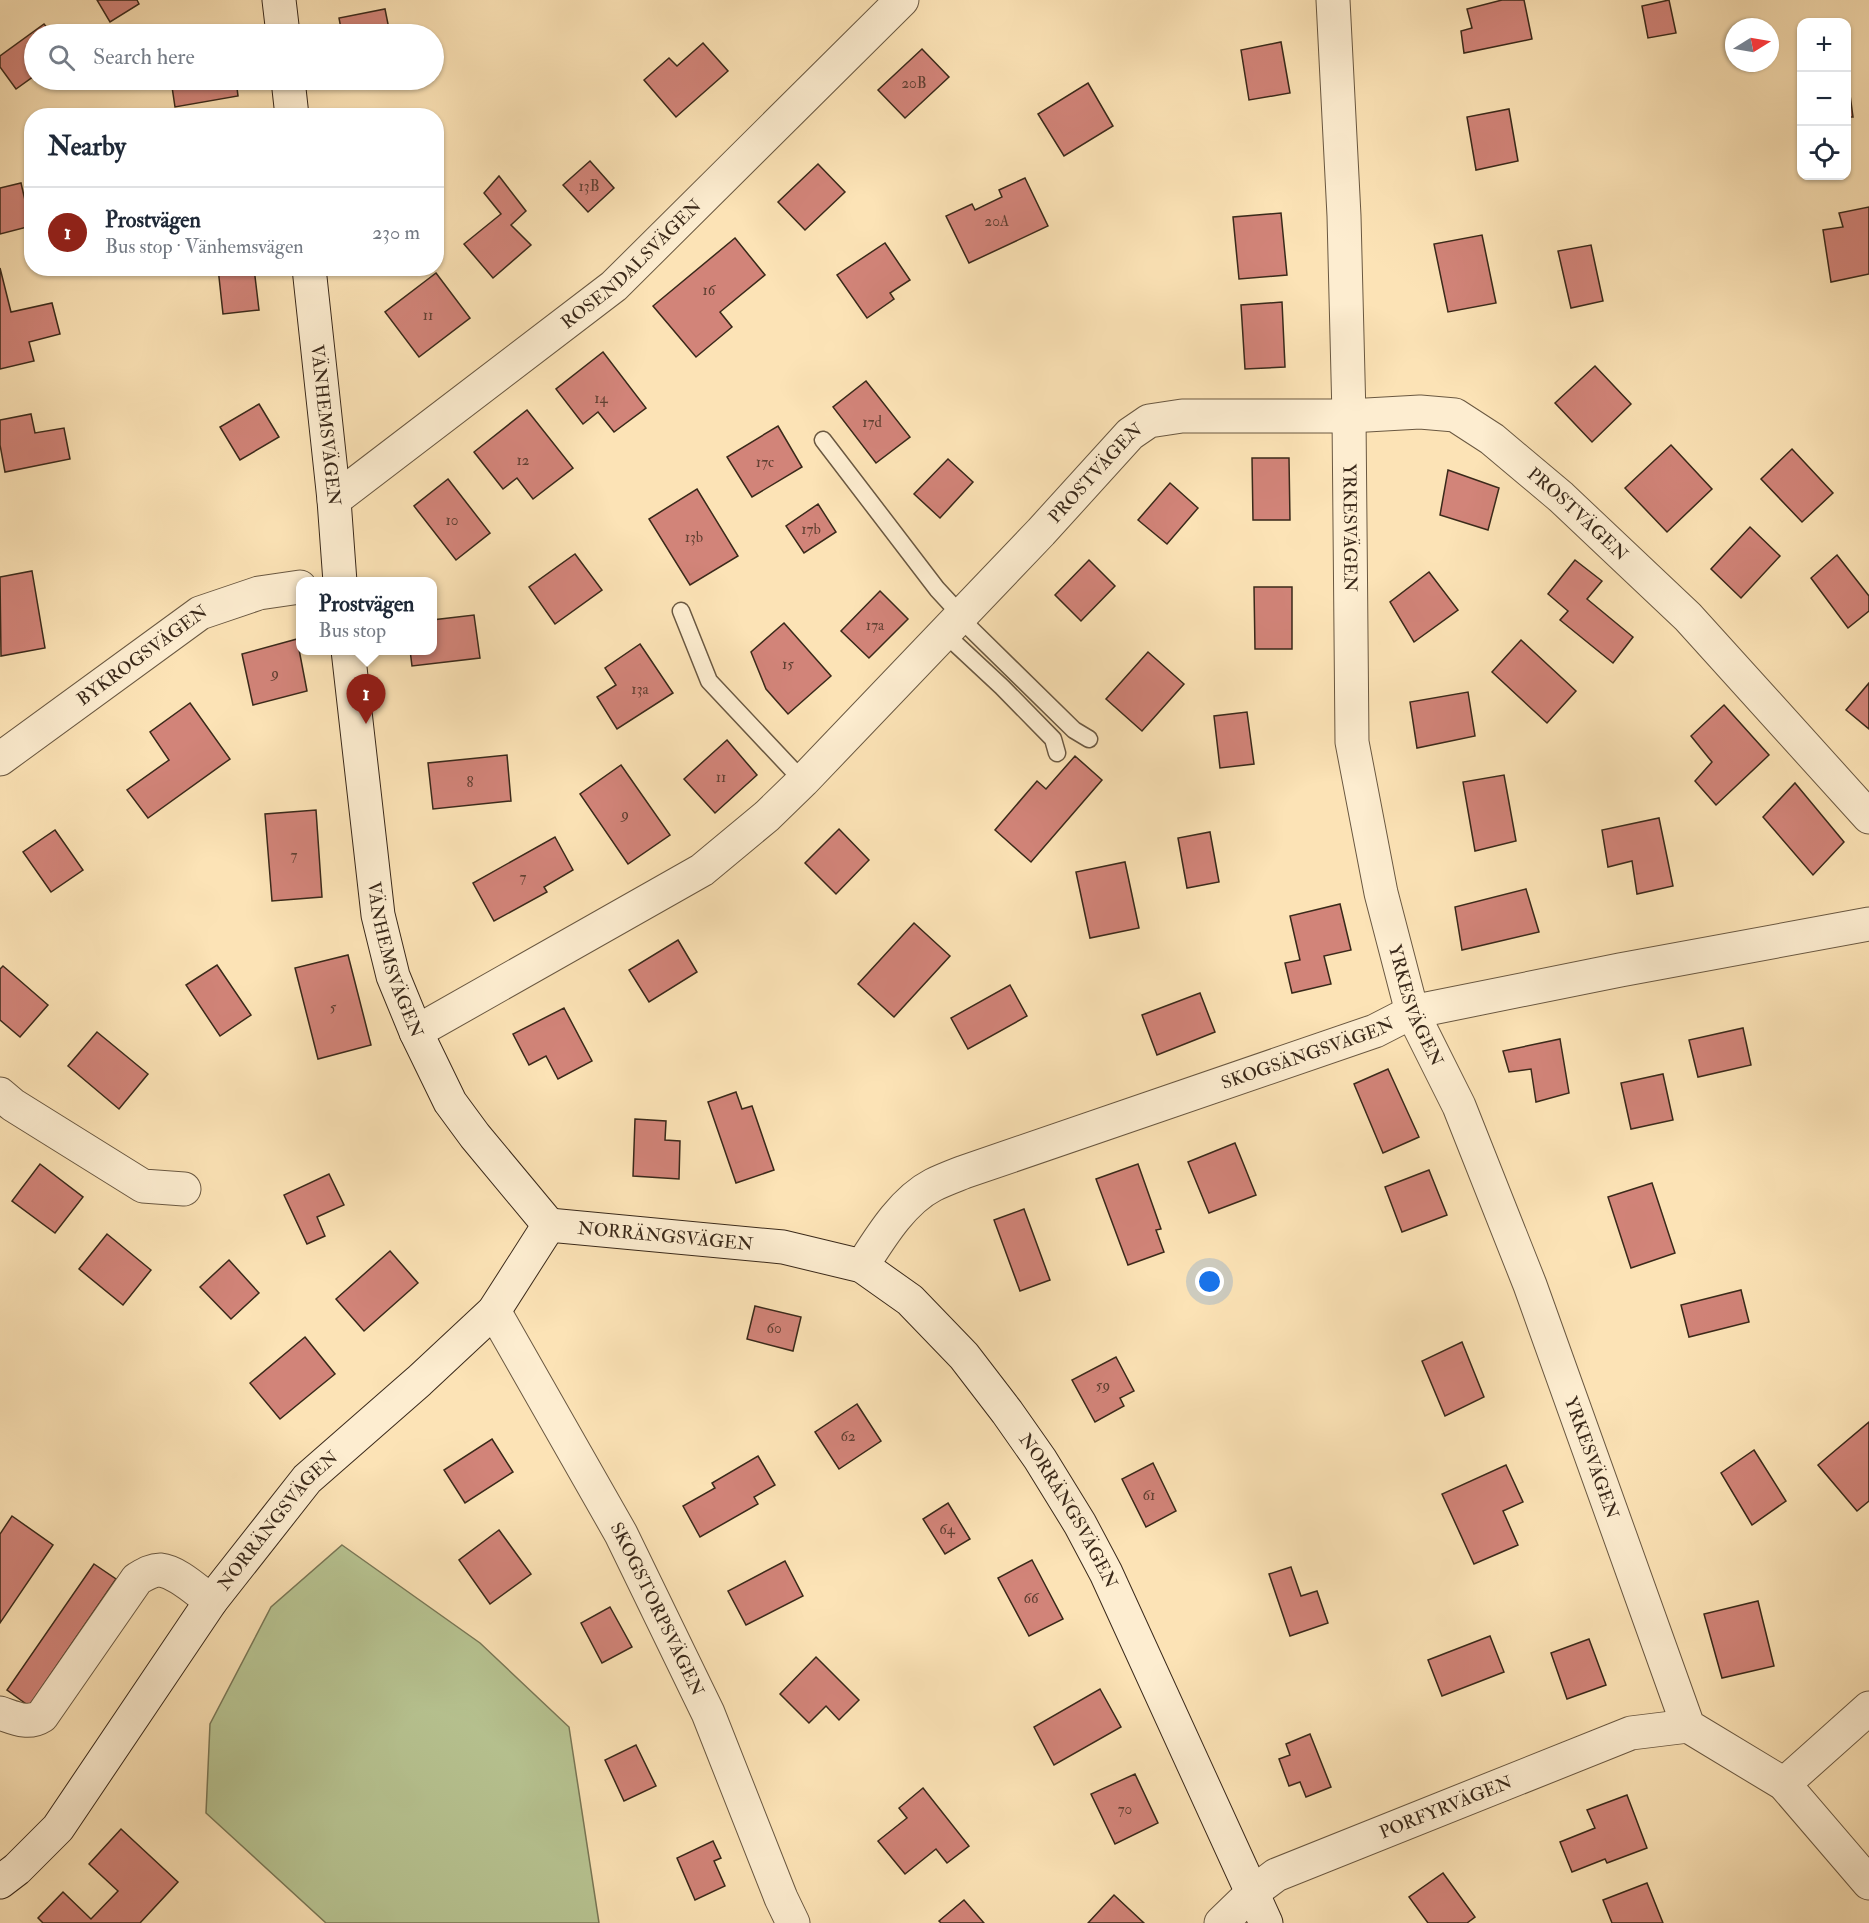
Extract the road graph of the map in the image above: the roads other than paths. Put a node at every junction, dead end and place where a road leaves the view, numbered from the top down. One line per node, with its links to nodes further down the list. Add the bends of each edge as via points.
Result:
1 (279, 0): 4 (street)
2 (902, 0): 10 (street, ROSENDALSVÄGEN, via 614,286)
3 (1333, 0): 8 (street, YRKESVÄGEN)
4 (282, 24)
5 (289, 90): 6 (street)
6 (291, 108)
7 (310, 276): 10 (street, VÄNHEMSVÄGEN)
8 (1349, 416): 14 (street, PROSTVÄGEN, via 1182,416 1149,421 1130,434); 20 (street, PROSTVÄGEN, via 1420,412 1455,415 1492,439 1561,497 1688,617); 22 (street, YRKESVÄGEN, via 1352,742 1381,894)
9 (823, 440): 14 (lane, via 937,589)
10 (334, 500): 11 (street, VÄNHEMSVÄGEN)
11 (337, 577)
12 (296, 587): 18 (street, BYKROGSVÄGEN, via 259,593 200,613)
13 (681, 611): 19 (lane, via 708,681)
14 (952, 624): 16 (lane, via 971,629 1074,730); 17 (lane, via 1002,687 1053,739); 19 (street, PROSTVÄGEN)
15 (348, 655): 23 (street, VÄNHEMSVÄGEN, via 378,915 393,976)
16 (1089, 739)
17 (1057, 753)
18 (0, 759)
19 (803, 781): 23 (street, PROSTVÄGEN, via 702,870)
20 (1868, 815)
21 (1869, 924): 22 (street, SKOGSÄNGSVÄGEN)
22 (1412, 1012): 27 (street, SKOGSÄNGSVÄGEN, via 1375,1031 931,1186 885,1231); 32 (street, YRKESVÄGEN, via 1459,1106 1530,1285)
23 (416, 1032): 26 (street, VÄNHEMSVÄGEN, via 450,1102)
24 (0, 1094): 25 (street, via 143,1186)
25 (184, 1189)
26 (549, 1225): 27 (street, NORRÄNGSVÄGEN, via 783,1247); 28 (street, NORRÄNGSVÄGEN)
27 (862, 1266): 36 (street, NORRÄNGSVÄGEN, via 910,1300 937,1326 1040,1459 1106,1573)
28 (494, 1311): 29 (street, NORRÄNGSVÄGEN, via 307,1479); 37 (street, SKOGSTORPSVÄGEN, via 621,1534 708,1713)
29 (211, 1601): 31 (street, via 173,1574 148,1572 137,1579 42,1716 28,1721); 34 (street, NORRÄNGSVÄGEN, via 58,1828)
30 (1869, 1708): 33 (street)
31 (0, 1713)
32 (1688, 1726): 33 (street); 36 (street, PORFYRVÄGEN, via 1631,1734 1276,1875)
33 (1784, 1784): 35 (street)
34 (0, 1882)
35 (1869, 1882)
36 (1252, 1893): 38 (street, PORFYRVÄGEN); 39 (street, NORRÄNGSVÄGEN)
37 (793, 1923)
38 (1221, 1923)
39 (1266, 1923)

